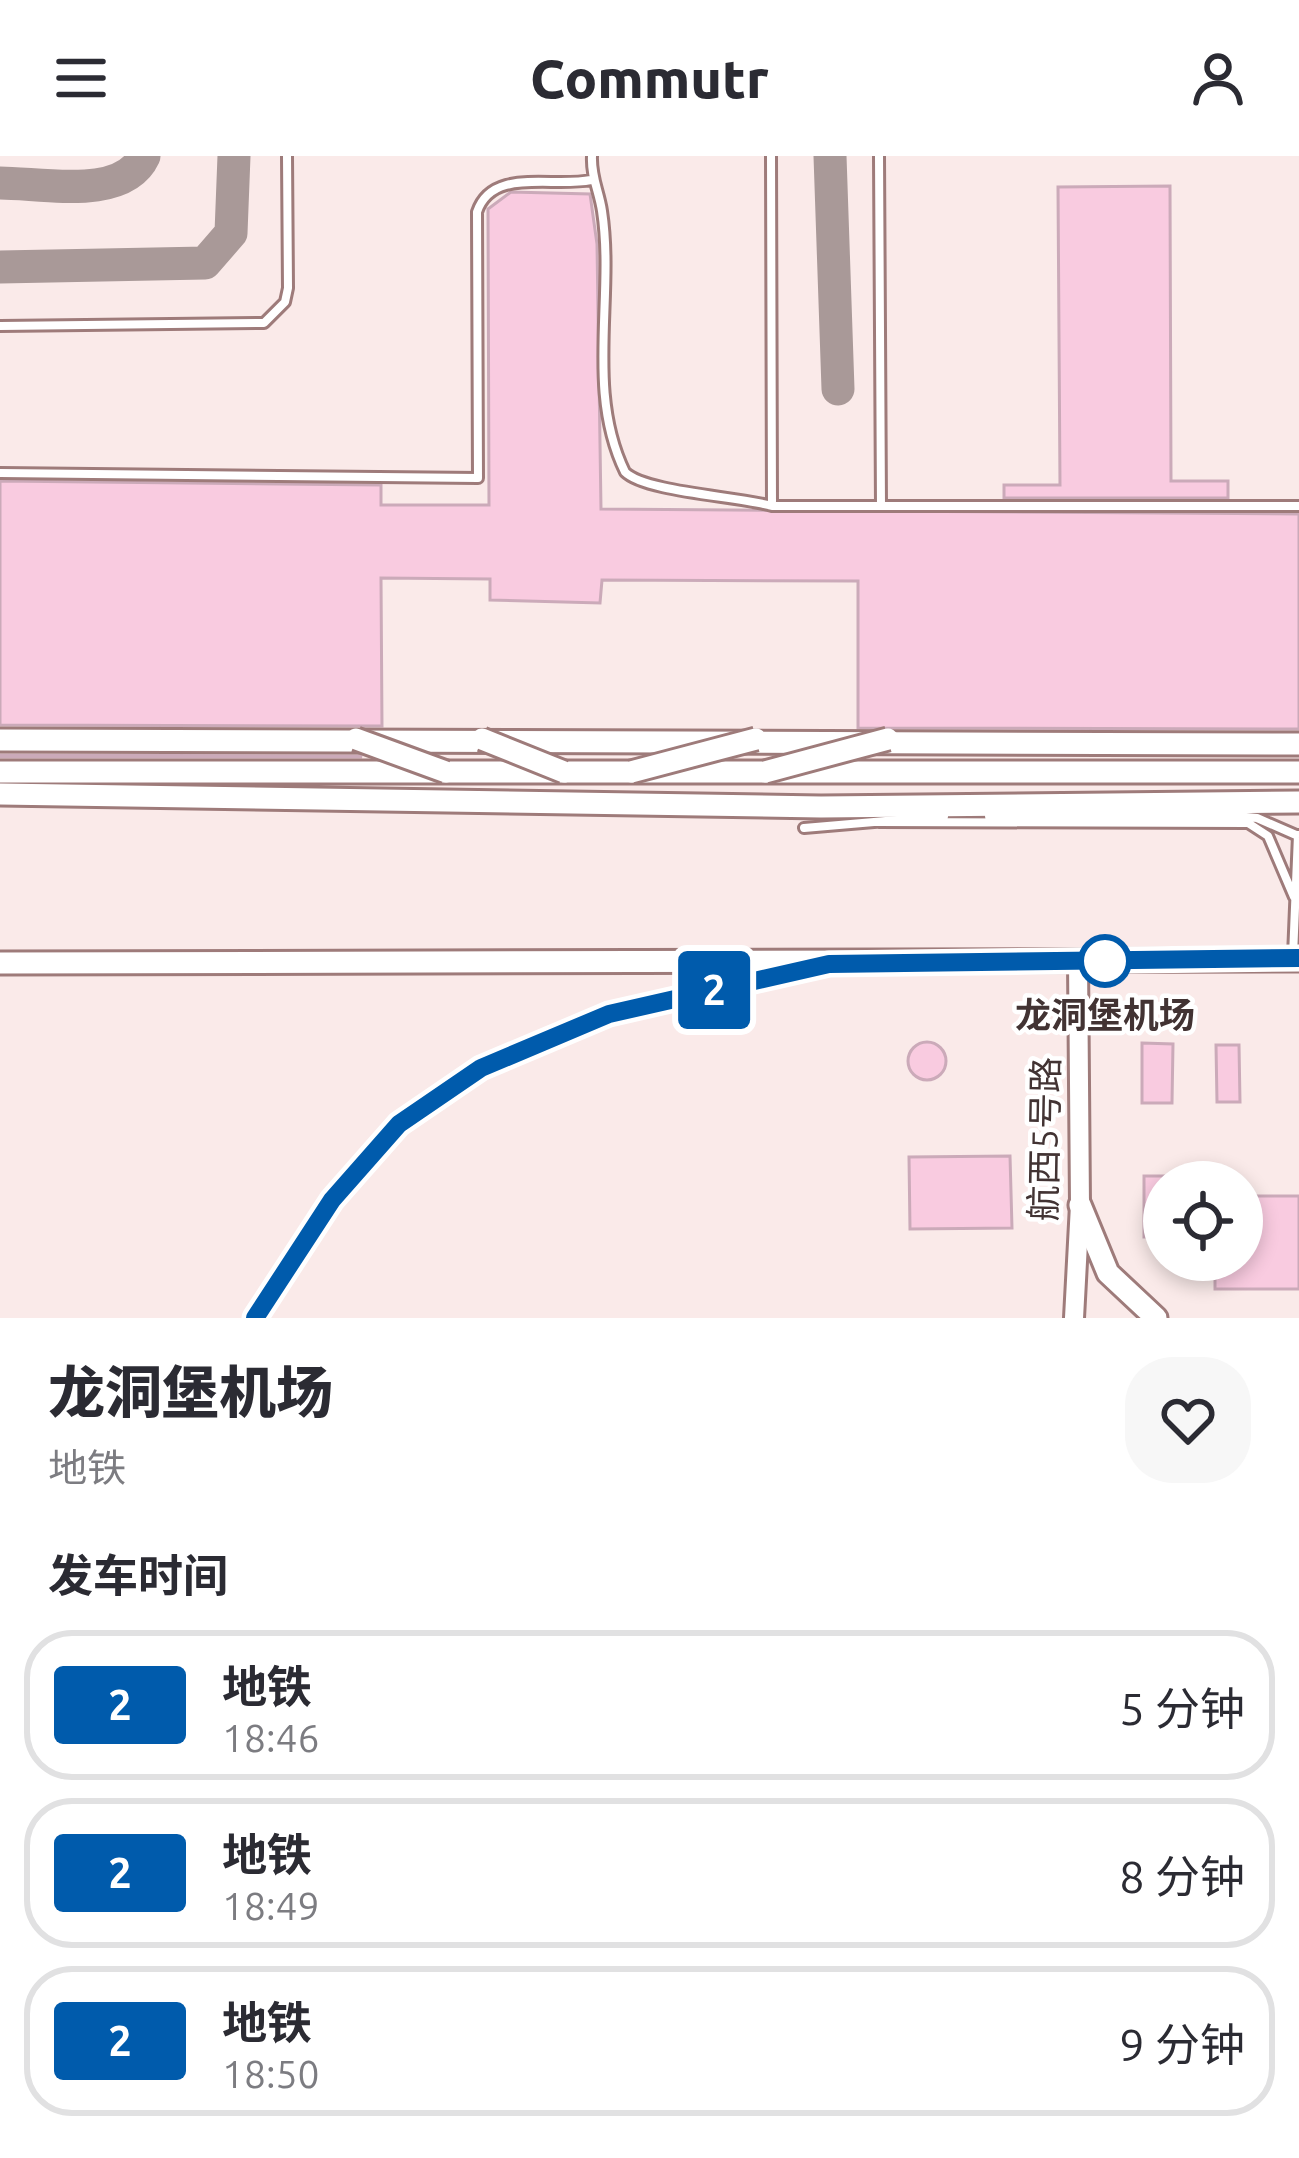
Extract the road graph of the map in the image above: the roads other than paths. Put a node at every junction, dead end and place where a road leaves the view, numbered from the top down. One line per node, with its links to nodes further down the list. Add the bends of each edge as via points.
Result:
1 (287, 156): 6 (lane, via 288,288 264,323)
2 (592, 156): 5 (lane)
3 (772, 156): 8 (lane)
4 (879, 156): 9 (lane)
5 (591, 180): 7 (lane, via 500,184 477,212 478,478); 8 (lane, via 602,209 604,392 625,472 648,487)
6 (0, 326)
7 (0, 473)
8 (772, 506): 9 (lane)
9 (881, 506): 10 (lane)
10 (1299, 506)
11 (0, 739): 12 (main road); 16 (main road)
12 (356, 739): 13 (main road, bridge); 18 (main road, bridge)
13 (482, 739): 14 (main road, bridge); 19 (main road, bridge)
14 (756, 739): 15 (main road, bridge); 20 (main road, bridge)
15 (888, 740): 16 (main road); 21 (main road, bridge)
16 (1299, 742)
17 (0, 772): 18 (main road)
18 (446, 772): 19 (main road, bridge)
19 (564, 772): 20 (main road)
20 (631, 772): 21 (main road, bridge)
21 (765, 772): 22 (main road, bridge)
22 (1299, 772)
23 (0, 794): 24 (main road, via 820,807)
24 (1299, 802)
25 (877, 821): 26 (lane); 27 (lane, via 1235,816); 28 (lane, via 1248,824 1268,836)
26 (804, 828)
27 (1298, 835): 28 (lane)
28 (1294, 897): 29 (lane)
29 (1296, 960): 30 (main road)
30 (1078, 961): 31 (main road); 32 (street, 航西5号路)
31 (0, 963)
32 (1080, 1205): 33 (street, 航西5号路); 34 (main road, via 1108,1273)
33 (1074, 1318)
34 (1156, 1318)

